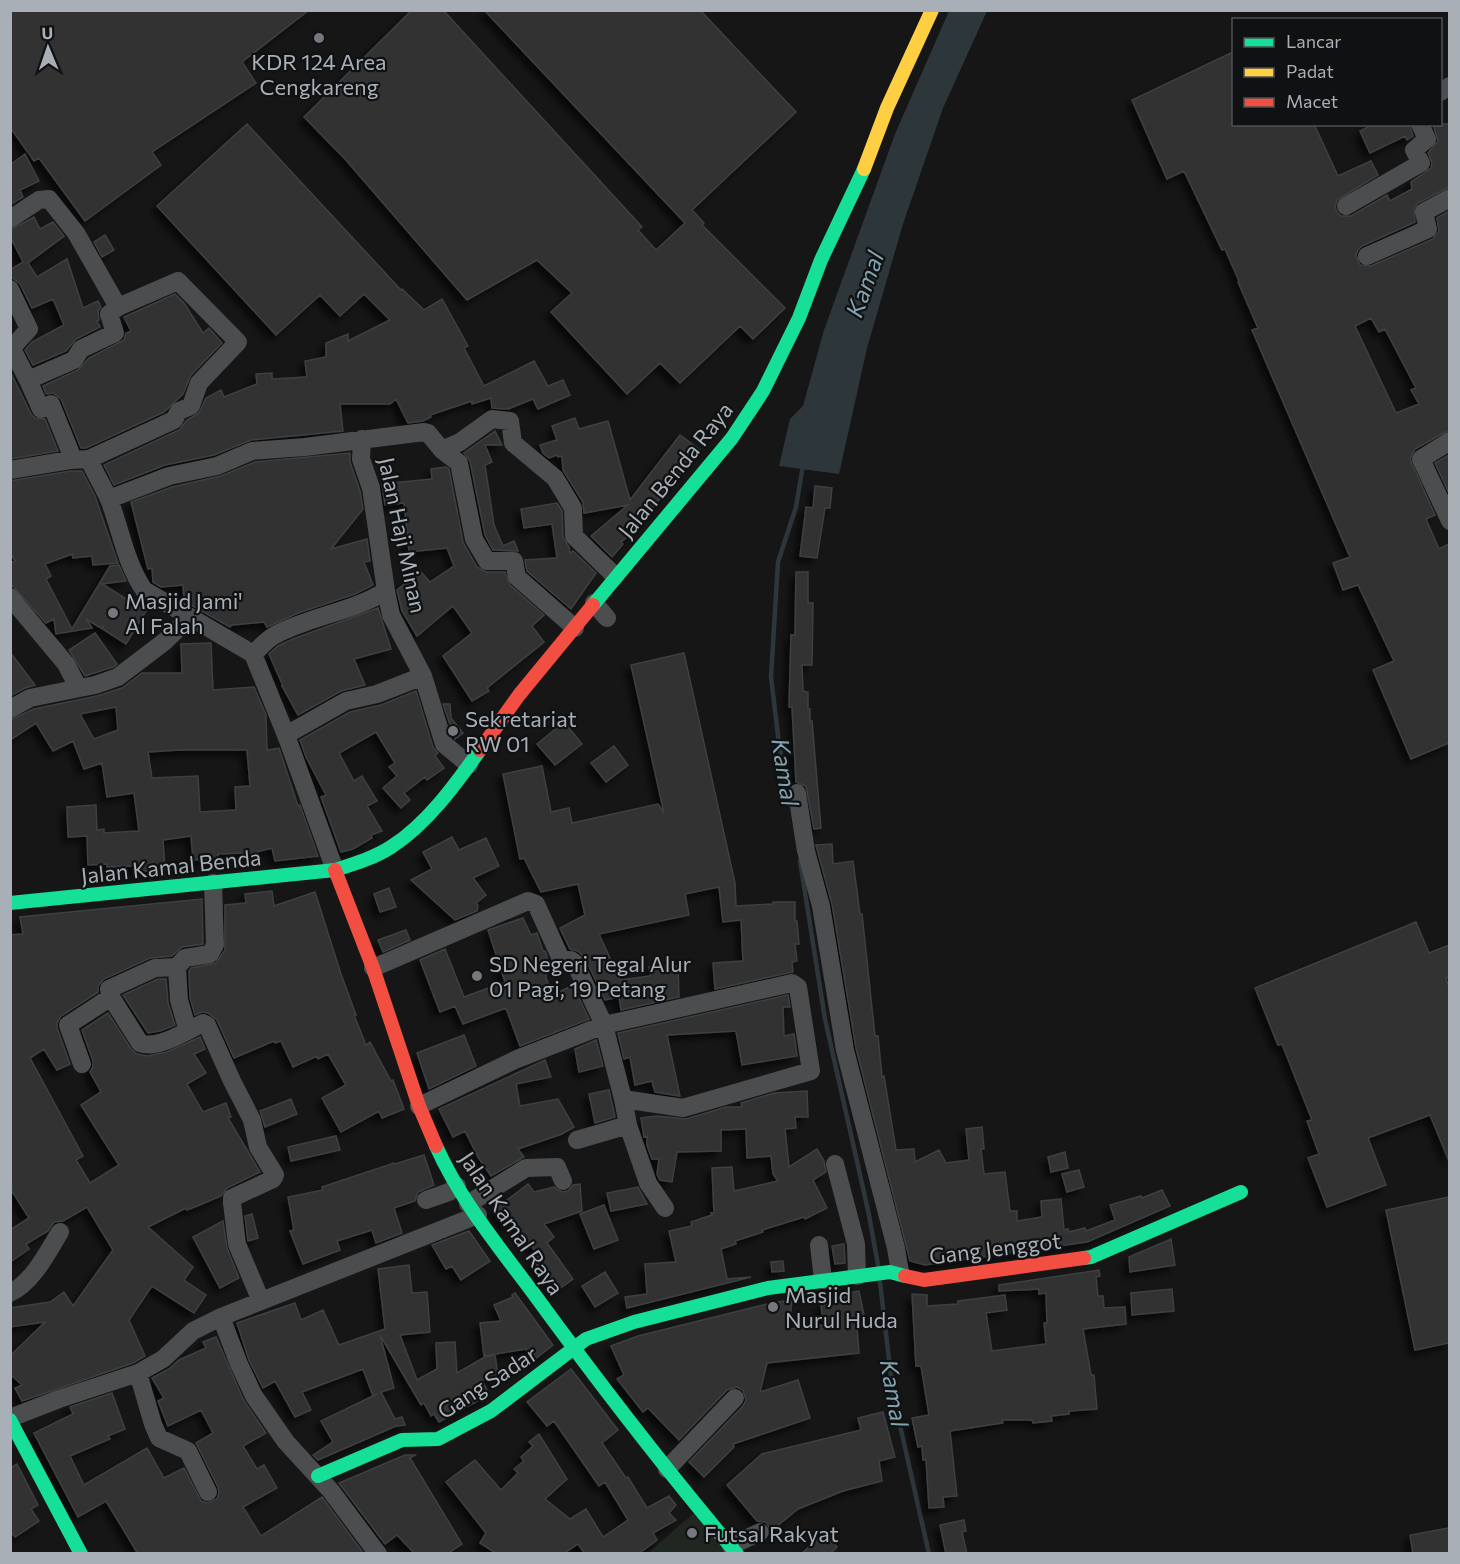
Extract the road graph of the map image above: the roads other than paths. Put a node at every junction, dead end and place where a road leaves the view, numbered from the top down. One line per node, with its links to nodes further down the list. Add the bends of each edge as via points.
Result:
1 (932, 10): 19 (main road, Jalan Benda Raya, via 820,260 799,318 763,391 732,438)
2 (1421, 126): 4 (street, via 1427,140 1414,150 1421,163)
3 (1449, 198): 6 (street, via 1424,212 1428,229)
4 (1346, 206)
5 (10, 219): 8 (street, via 39,200 49,199 76,233)
6 (1367, 256)
7 (10, 289): 9 (street, via 29,329)
8 (118, 307): 10 (street, via 109,314 115,333 81,349 74,360); 14 (street, via 178,281 238,342 199,383 191,406 179,411 174,420)
9 (11, 349): 10 (street)
10 (28, 380): 15 (street, via 41,409 51,404)
11 (362, 439): 13 (street, via 424,432); 17 (street, via 252,451 217,466 169,476); 20 (street, Jalan Haji Minan, via 361,459 371,488)
12 (1449, 441): 18 (street, via 1421,459)
13 (442, 450): 19 (street, via 492,419 510,421 513,443 555,478 573,508 574,536); 23 (street, via 459,463 474,539 487,561 514,561 517,577)
14 (89, 459): 15 (street); 17 (street)
15 (70, 460): 16 (street)
16 (10, 470)
17 (109, 499): 22 (street, via 135,578 144,590)
18 (1449, 521)
19 (615, 576): 23 (main road, Jalan Benda Raya, via 602,612)
20 (386, 591): 24 (street, via 369,602 273,636); 25 (street, Jalan Haji Minan, via 391,615)
21 (10, 597): 26 (street, via 66,664)
22 (190, 617): 24 (street); 26 (street, via 118,677 96,686)
23 (574, 628): 29 (main road, Jalan Benda Raya)
24 (254, 654): 28 (street)
25 (423, 676): 28 (street, via 346,701); 29 (street, Jalan Haji Minan, via 444,744)
26 (78, 687): 27 (street, via 30,698)
27 (10, 709)
28 (286, 735): 31 (street)
29 (469, 765): 31 (main road, Jalan Benda Raya, via 458,789 390,848)
30 (797, 793): 53 (street, via 845,1050 896,1248)
31 (335, 870): 32 (main road, Jalan Kamal Benda); 35 (main road, Jalan Kamal Raya)
32 (213, 883): 33 (main road, Jalan Kamal Benda); 34 (street, via 215,945 210,954 185,958)
33 (10, 903)
34 (177, 968): 36 (street, via 156,968 109,989); 38 (street)
35 (373, 968): 37 (street, via 532,902 561,959 574,963); 41 (main road, Jalan Kamal Raya)
36 (111, 997): 38 (street, via 140,1043 155,1045); 39 (street, via 68,1024)
37 (604, 1025): 40 (street); 40 (street, via 792,983 798,987 812,1071 683,1108); 41 (street, via 517,1059)
38 (188, 1031): 57 (street, via 203,1023 207,1025 252,1120 258,1147 274,1175 273,1179 232,1198 237,1244)
39 (82, 1065)
40 (623, 1099): 42 (street)
41 (419, 1106): 46 (main road, Jalan Kamal Raya)
42 (627, 1125): 43 (street); 49 (street, via 648,1183)
43 (577, 1140)
44 (836, 1164): 54 (street)
45 (563, 1181): 50 (street, via 557,1167 526,1168)
46 (457, 1186): 48 (street); 50 (main road, Jalan Kamal Raya)
47 (1241, 1192): 53 (main road, Gang Jenggot, via 1091,1257 924,1280)
48 (426, 1200)
49 (666, 1209)
50 (473, 1210): 57 (street); 59 (main road, Jalan Kamal Raya)
51 (60, 1233): 56 (street, via 20,1288)
52 (819, 1245): 55 (street)
53 (895, 1272): 54 (main road, Gang Jenggot)
54 (862, 1275): 55 (main road, Gang Jenggot)
55 (823, 1280): 59 (main road, Gang Jenggot, via 768,1288 634,1322 586,1339)
56 (10, 1293)
57 (261, 1301): 58 (street)
58 (221, 1317): 60 (street, via 193,1331 164,1359); 64 (street, via 254,1396 286,1442)
59 (574, 1349): 63 (main road, Jalan Kamal Raya); 64 (main road, Gang Sadar, via 491,1411 438,1439 402,1440)
60 (138, 1373): 62 (street, via 59,1399); 65 (street, via 159,1438 188,1451)
61 (735, 1398): 63 (street)
62 (12, 1427): 68 (main road)
63 (667, 1469): 67 (main road, Jalan Kamal Raya)
64 (318, 1476): 69 (street)
65 (208, 1492)
66 (760, 1532): 67 (street)
67 (734, 1550)
68 (81, 1554)
69 (378, 1554)

